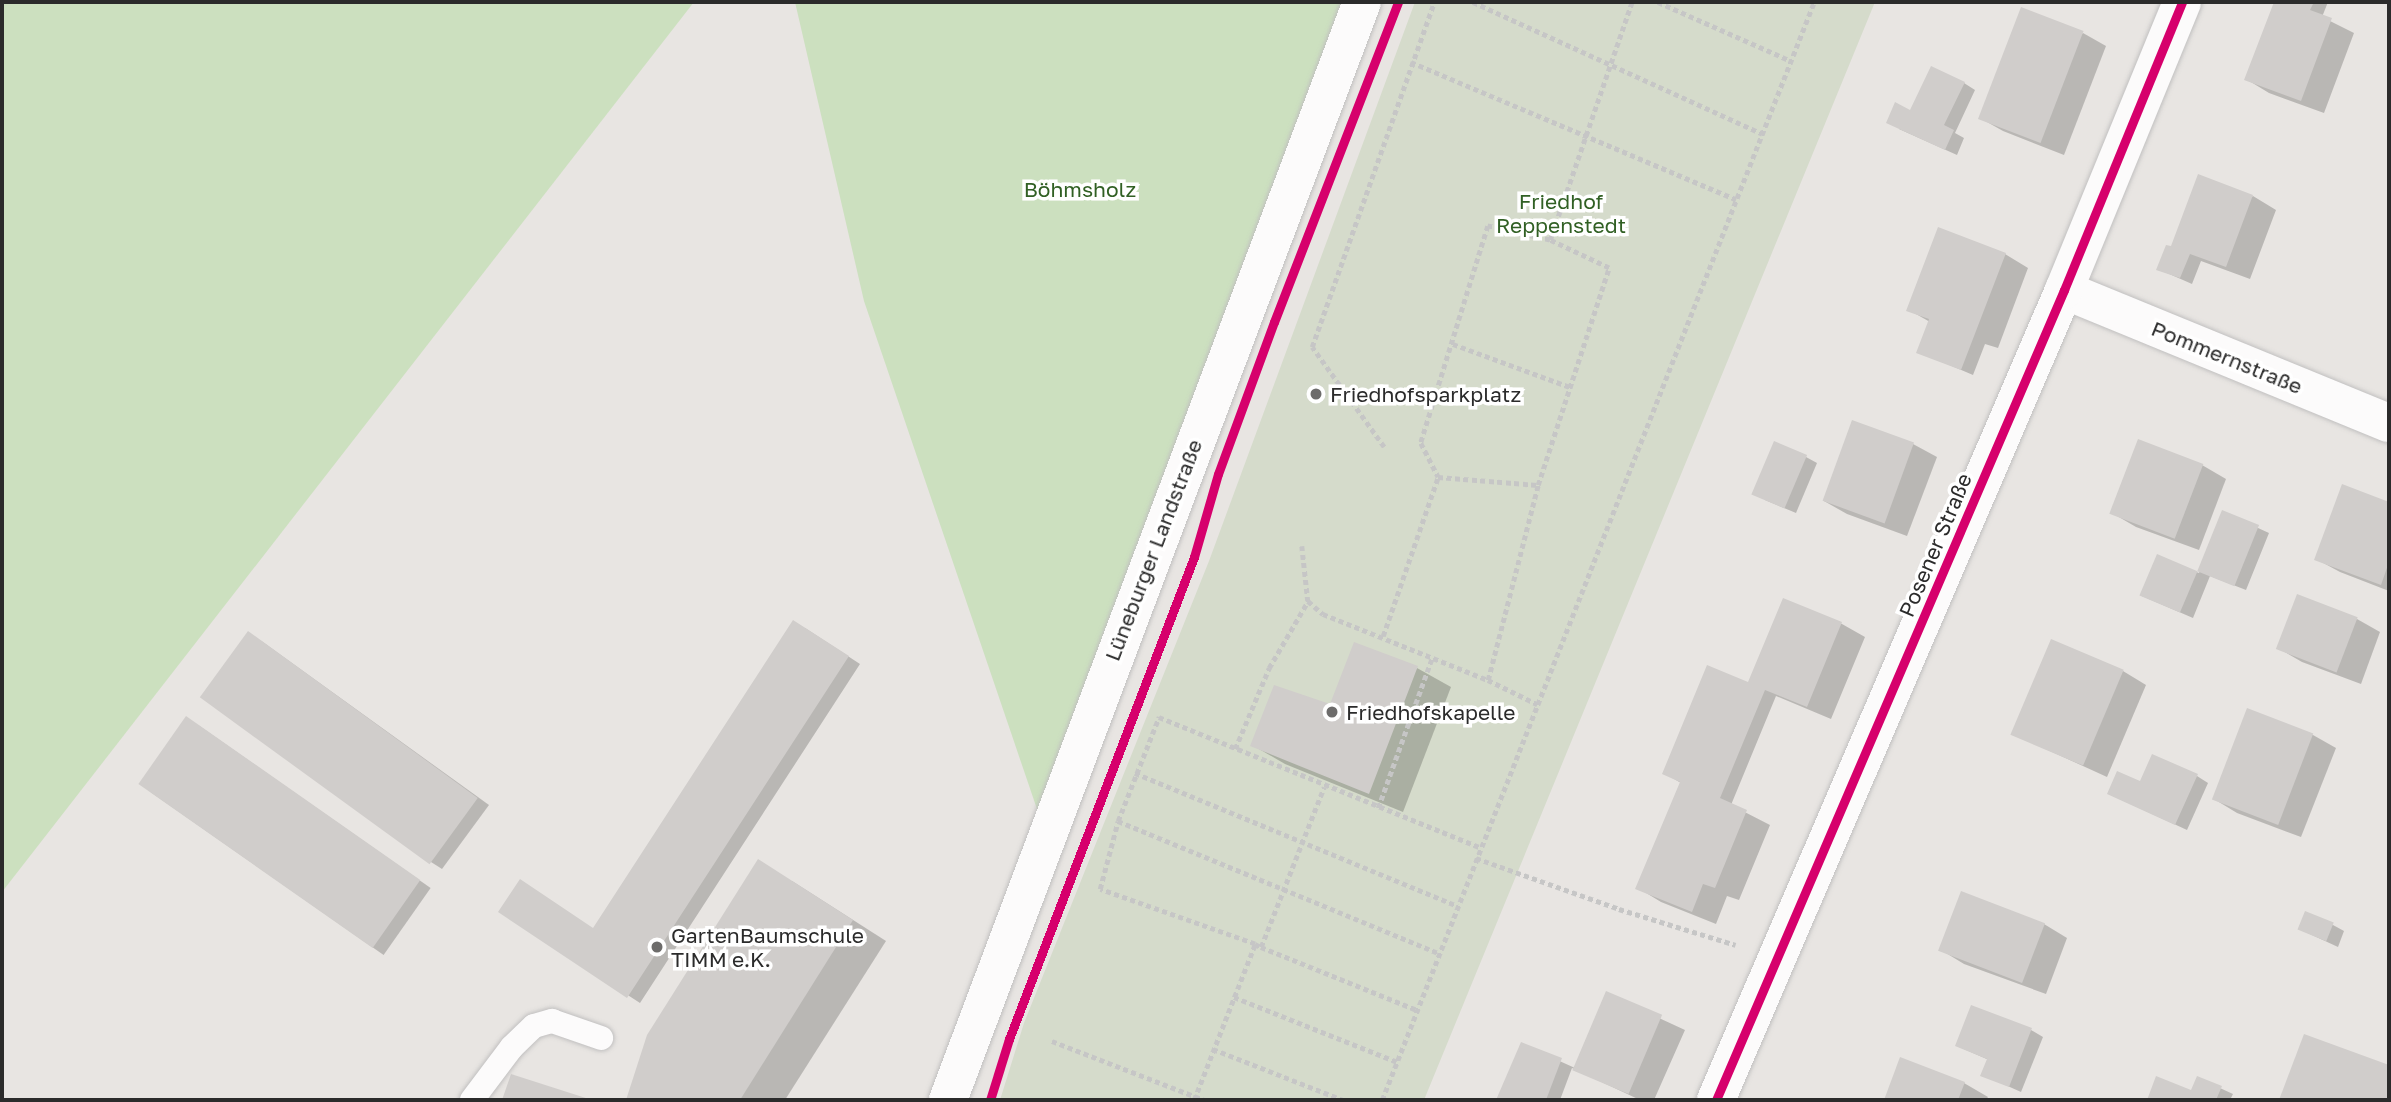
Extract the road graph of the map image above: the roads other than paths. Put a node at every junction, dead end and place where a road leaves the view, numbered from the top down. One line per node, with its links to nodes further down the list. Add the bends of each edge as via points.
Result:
1 (1362, 2): 7 (street, Lüneburger Landstraße)
2 (2182, 2): 3 (street, Posener Straße)
3 (2064, 290): 4 (street, Pommernstraße); 8 (street, Posener Straße)
4 (2389, 423)
5 (601, 1038): 6 (lane, via 552,1021 534,1026)
6 (472, 1100)
7 (948, 1100)
8 (1716, 1100)

